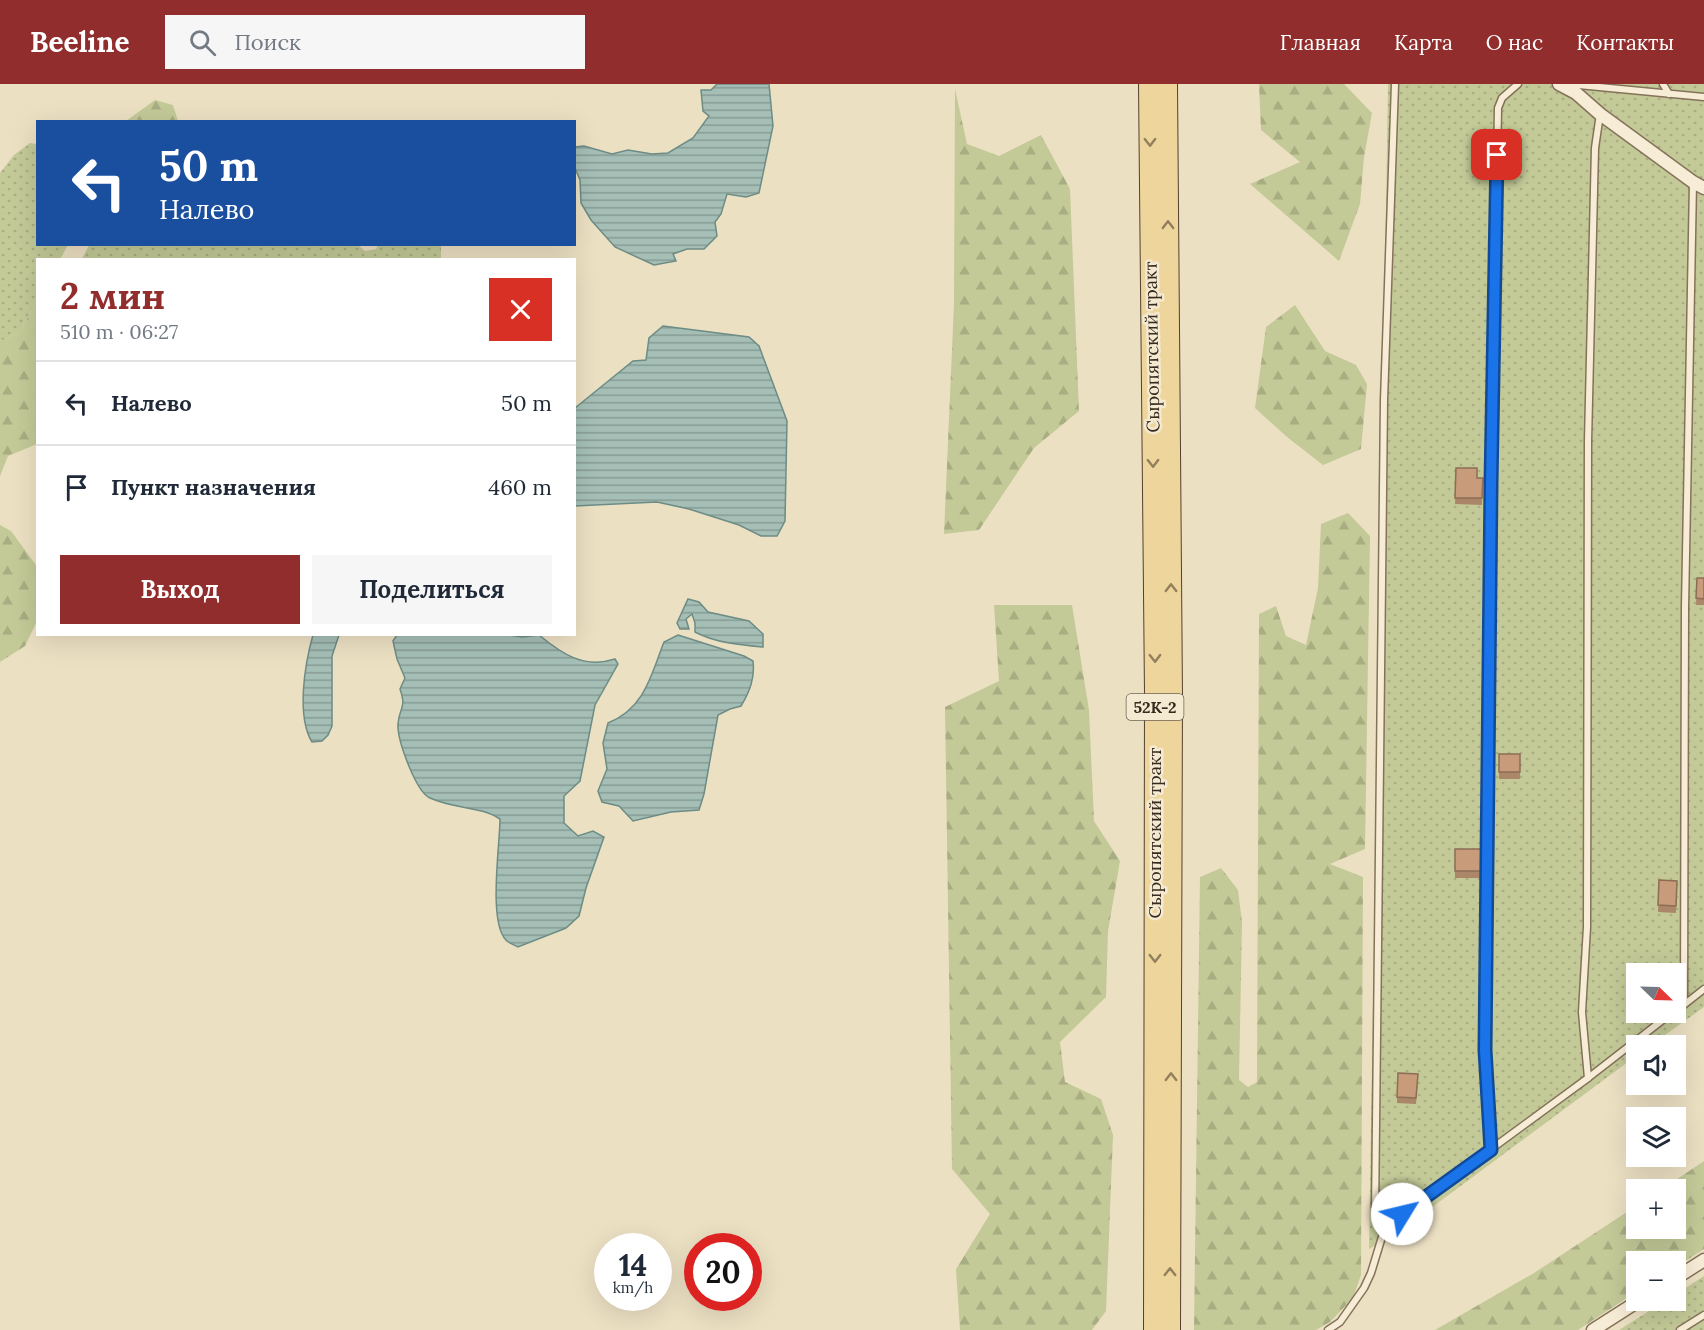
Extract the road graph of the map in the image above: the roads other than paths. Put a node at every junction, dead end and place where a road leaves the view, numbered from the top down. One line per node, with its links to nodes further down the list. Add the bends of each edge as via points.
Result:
1 (1149, 84): 23 (main road, Сыропятский тракт / 52К-2, one-way to 23, via 1155,694)
2 (1167, 84): 24 (main road, Сыропятский тракт / 52К-2, one-way to 2, via 1172,696)
3 (1395, 84): 18 (lane, via 1384,400 1376,1086 1375,1215)
4 (1518, 84): 17 (lane, via 1502,98 1498,108 1497,144 1485,1038)
5 (1559, 84): 10 (street)
6 (1568, 84): 8 (lane)
7 (1663, 84): 8 (lane)
8 (1669, 94): 9 (lane)
9 (1704, 97)
10 (1600, 114): 11 (street); 16 (lane, via 1595,148 1588,441 1587,927 1582,1012)
11 (1699, 185): 12 (lane, via 1685,607)
12 (1684, 963)
13 (1704, 989): 14 (lane)
14 (1686, 1002)
15 (1660, 1023): 16 (lane)
16 (1588, 1078): 17 (lane)
17 (1491, 1150): 18 (lane)
18 (1385, 1227): 25 (lane, via 1364,1288 1340,1322)
19 (1704, 1260): 20 (street)
20 (1686, 1272)
21 (1626, 1309): 26 (street)
22 (1704, 1315): 27 (lane)
23 (1154, 1330)
24 (1170, 1330)
25 (1328, 1330)
26 (1593, 1330)
27 (1680, 1330)

